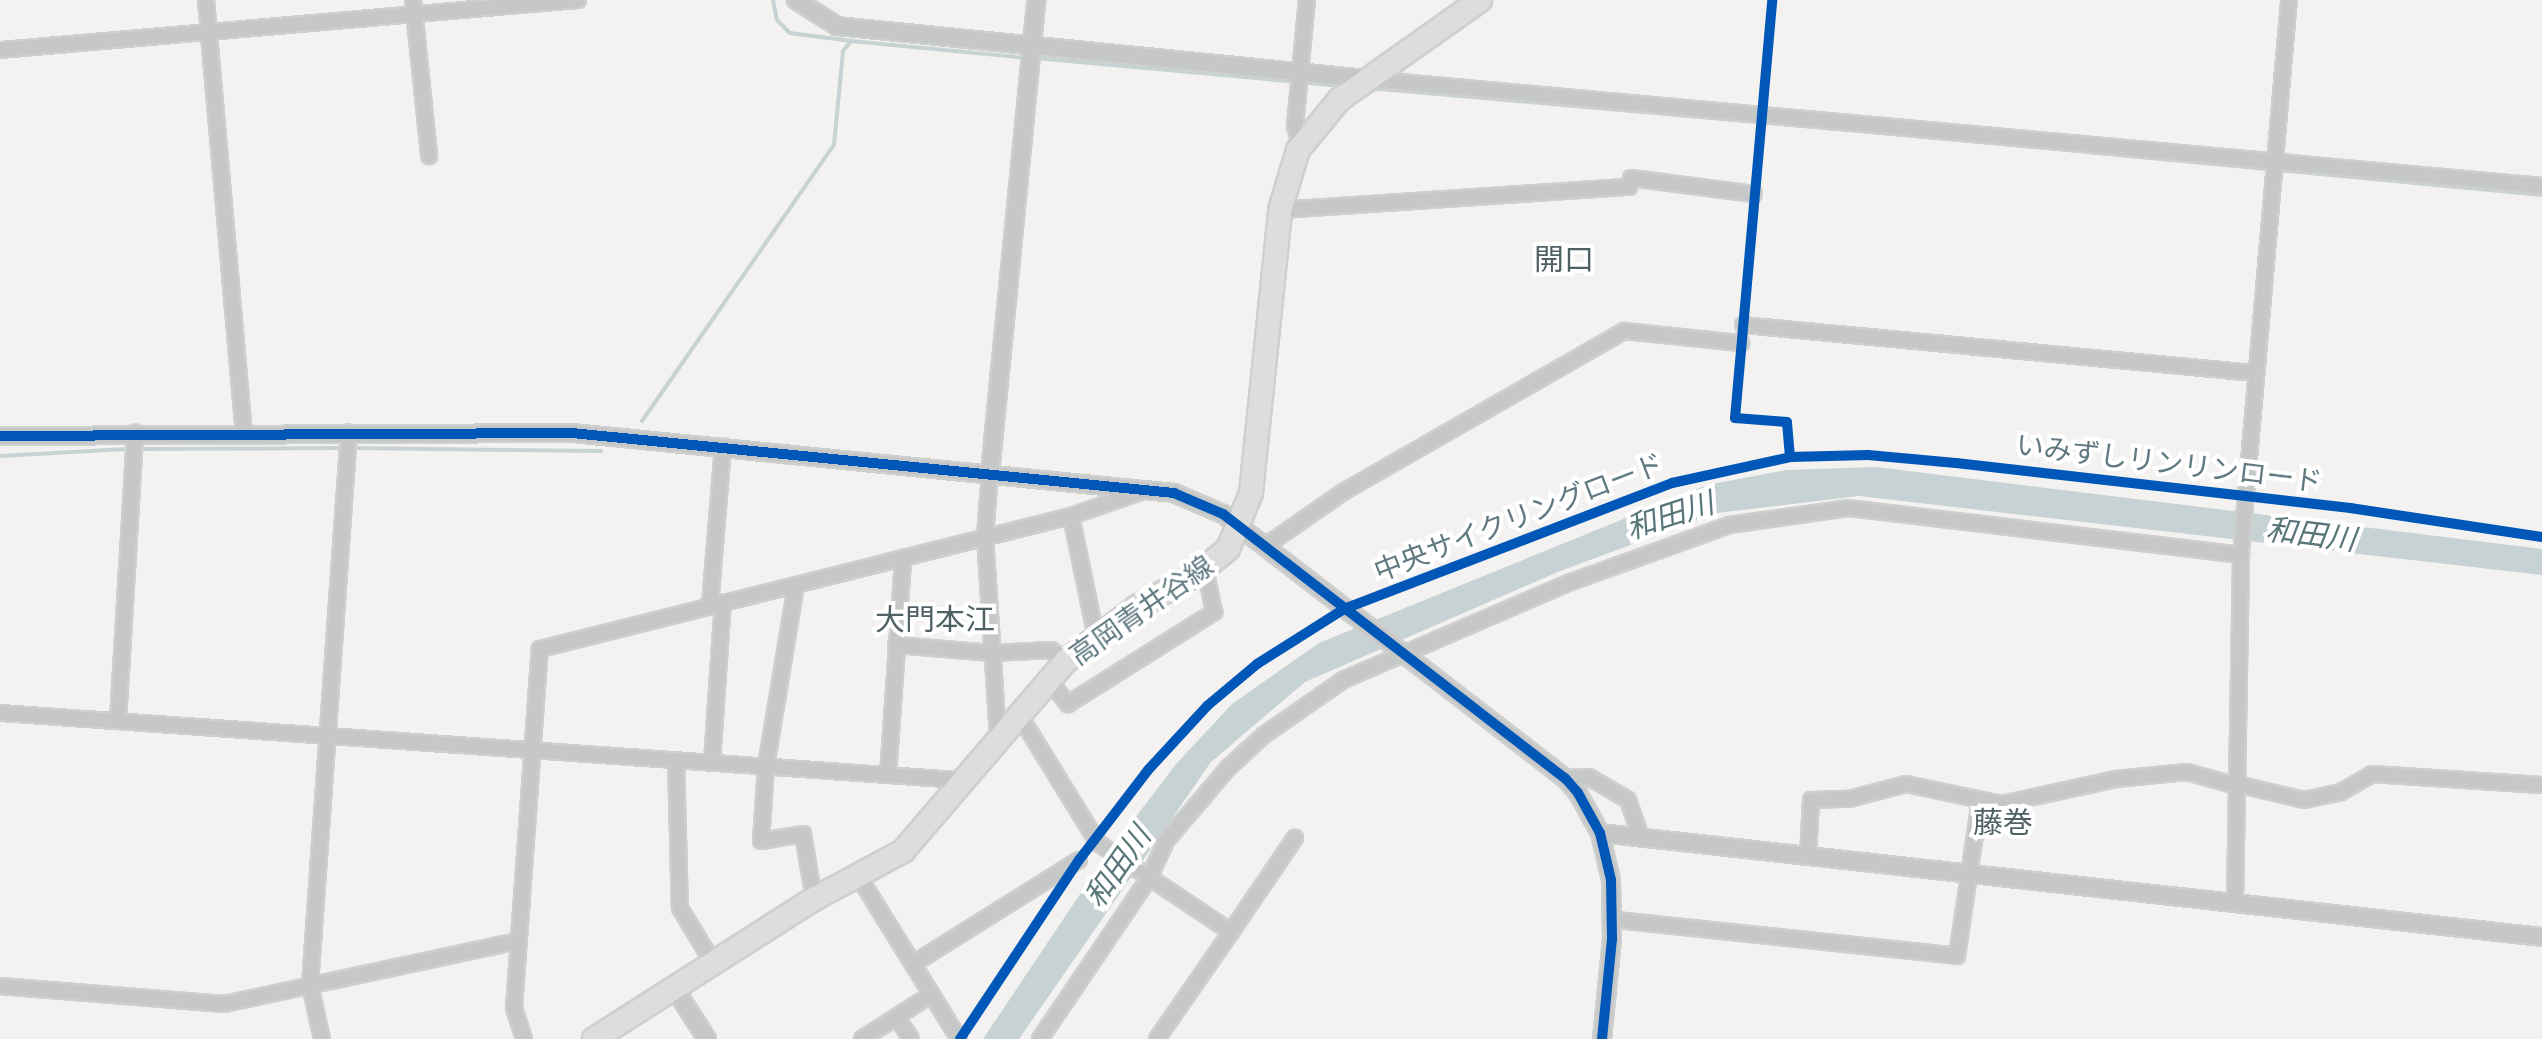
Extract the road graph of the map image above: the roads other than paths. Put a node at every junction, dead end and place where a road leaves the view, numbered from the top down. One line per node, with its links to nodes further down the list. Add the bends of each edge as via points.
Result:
1 (206, 0): 9 (street)
2 (578, 0): 8 (street)
3 (796, 0): 10 (street, via 837,26)
4 (1036, 0): 10 (street)
5 (1307, 0): 12 (street)
6 (1480, 0): 13 (main road, 高岡青井谷線)
7 (2289, 0): 16 (street)
8 (414, 7): 9 (street); 15 (street)
9 (208, 31): 11 (street); 24 (street)
10 (1032, 45): 12 (street); 28 (street)
11 (0, 50)
12 (1300, 71): 13 (street); 14 (street, via 1295,126)
13 (1366, 79): 14 (main road, 高岡青井谷線, via 1339,100); 16 (street)
14 (1301, 147): 19 (main road, 高岡青井谷線)
15 (429, 156)
16 (2274, 162): 17 (street); 22 (street)
17 (2542, 186)
18 (1754, 194): 19 (street, via 1631,178 1629,187)
19 (1280, 210): 31 (main road, 高岡青井谷線, via 1260,432)
20 (1743, 325): 22 (street)
21 (1741, 343): 33 (street, via 1624,331 1343,492)
22 (2255, 373): 34 (street)
23 (135, 432): 24 (street); 26 (street); 47 (street)
24 (244, 432): 25 (street)
25 (349, 432): 27 (street, via 572,433); 49 (street)
26 (0, 436)
27 (723, 447): 28 (street); 38 (street)
28 (990, 473): 29 (street); 32 (street)
29 (1148, 489): 30 (street); 31 (street, via 1200,503)
30 (1071, 516): 32 (street); 39 (street)
31 (1240, 529): 33 (street); 36 (main road, 高岡青井谷線, via 1220,558)
32 (985, 536): 35 (street); 41 (street)
33 (1264, 547): 42 (street)
34 (2241, 554): 42 (street, via 1848,508 1805,512 1690,536); 57 (street)
35 (903, 558): 37 (street); 40 (street)
36 (1205, 568): 39 (main road, 高岡青井谷線); 44 (street, via 1214,612 1068,704)
37 (796, 585): 38 (street); 53 (street)
38 (716, 604): 50 (street, via 540,649); 52 (street)
39 (1096, 637): 43 (main road, 高岡青井谷線)
40 (896, 645): 41 (street); 54 (street)
41 (993, 653): 43 (street, via 1051,650); 48 (street)
42 (1405, 654): 55 (street); 67 (street, via 1327,689 1264,735 1190,811 1166,841)
43 (1066, 661): 44 (main road, 高岡青井谷線)
44 (1049, 680): 46 (main road, 高岡青井谷線)
45 (0, 713): 47 (street)
46 (1018, 713): 48 (main road, 高岡青井谷線); 67 (street, via 1098,843)
47 (118, 721): 49 (street)
48 (998, 736): 56 (main road, 高岡青井谷線)
49 (327, 737): 50 (street); 76 (street)
50 (533, 750): 51 (street); 73 (street)
51 (676, 760): 52 (street); 74 (street, via 680,908)
52 (712, 762): 53 (street)
53 (766, 766): 54 (street); 68 (street, via 761,841 803,834)
54 (888, 775): 56 (street)
55 (1565, 778): 60 (street); 62 (street, via 1589,777 1628,800)
56 (959, 780): 66 (main road, 高岡青井谷線, via 924,833)
57 (2237, 785): 58 (street, via 2304,800 2341,792 2372,774); 59 (street, via 2187,772 2116,779 2017,803); 69 (street)
58 (2542, 785)
59 (1980, 801): 63 (street, via 1906,784 1849,799 1811,800); 65 (street)
60 (1600, 833): 62 (street); 90 (street, via 1611,880 1612,939)
61 (1295, 838): 71 (street)
62 (1641, 838): 63 (street)
63 (1808, 856): 65 (street)
64 (1079, 860): 75 (street)
65 (1968, 875): 69 (street); 70 (street, via 1957,956)
66 (859, 877): 68 (main road, 高岡青井谷線); 75 (street)
67 (1149, 878): 71 (street); 88 (street)
68 (814, 899): 74 (main road, 高岡青井谷線)
69 (2235, 902): 72 (street)
70 (1616, 920)
71 (1231, 932): 89 (street)
72 (2542, 937)
73 (518, 941): 76 (street); 82 (street, via 514,1013)
74 (713, 963): 78 (main road, 高岡青井谷線)
75 (913, 964): 79 (street)
76 (310, 985): 77 (street, via 224,1004); 81 (street)
77 (0, 986)
78 (674, 988): 83 (main road, 高岡青井谷線); 84 (street)
79 (932, 994): 80 (street); 87 (street)
80 (897, 1018): 85 (street); 86 (street)
81 (322, 1039)
82 (524, 1039)
83 (594, 1039)
84 (707, 1039)
85 (862, 1039)
86 (911, 1039)
87 (959, 1039)
88 (1040, 1039)
89 (1157, 1039)
90 (1602, 1039)

